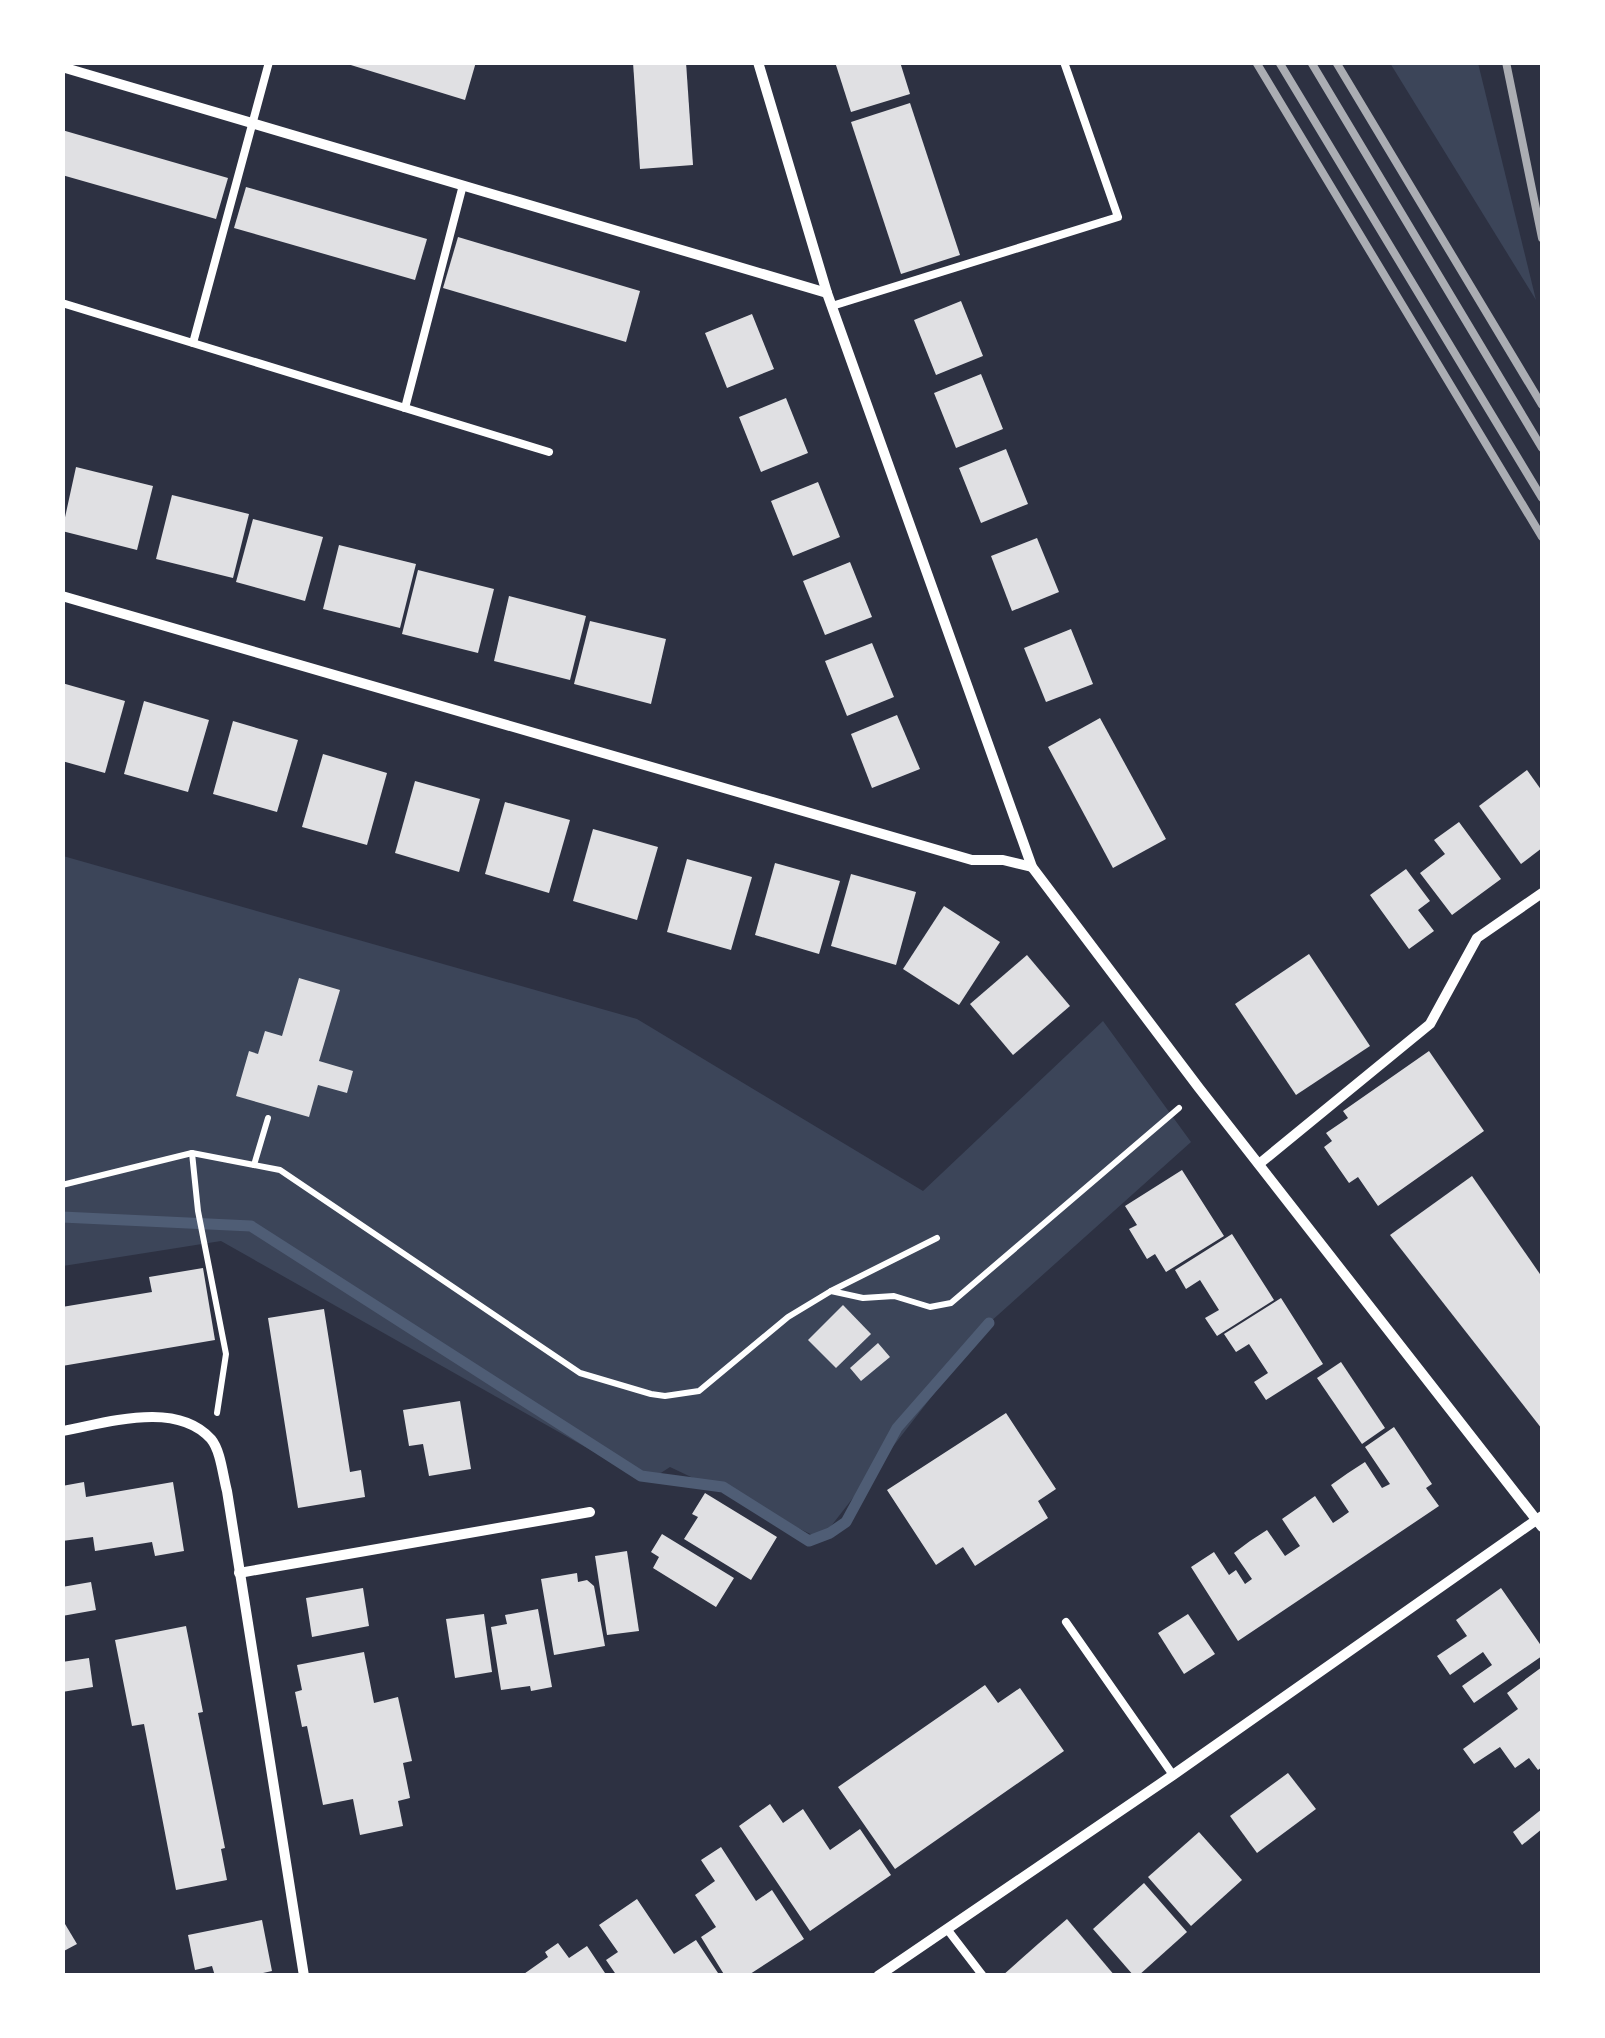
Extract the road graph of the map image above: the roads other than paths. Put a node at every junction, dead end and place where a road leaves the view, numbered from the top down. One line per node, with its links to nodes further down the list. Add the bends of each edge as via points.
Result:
1 (269, 62): 5 (lane)
2 (758, 62): 7 (street)
3 (1064, 62): 9 (lane, via 1118,217)
4 (62, 67): 5 (street)
5 (252, 123): 6 (street); 10 (lane)
6 (463, 185): 7 (street); 11 (lane)
7 (827, 293): 9 (street)
8 (62, 303): 10 (lane)
9 (832, 306): 14 (street)
10 (193, 343): 11 (lane)
11 (404, 408): 12 (lane)
12 (549, 452)
13 (62, 596): 14 (street, via 972,860)
14 (1032, 867): 16 (street)
15 (1542, 893): 16 (street, via 1477,938 1430,1024)
16 (1259, 1164): 19 (street)
17 (62, 1431): 20 (street, via 146,1417 188,1422 213,1441)
18 (590, 1512): 20 (street)
19 (1541, 1521): 22 (street)
20 (239, 1573): 24 (street)
21 (1066, 1622): 22 (lane)
22 (1173, 1775): 23 (street)
23 (947, 1929): 25 (street); 26 (lane)
24 (304, 1976)
25 (878, 1976)
26 (983, 1976)

